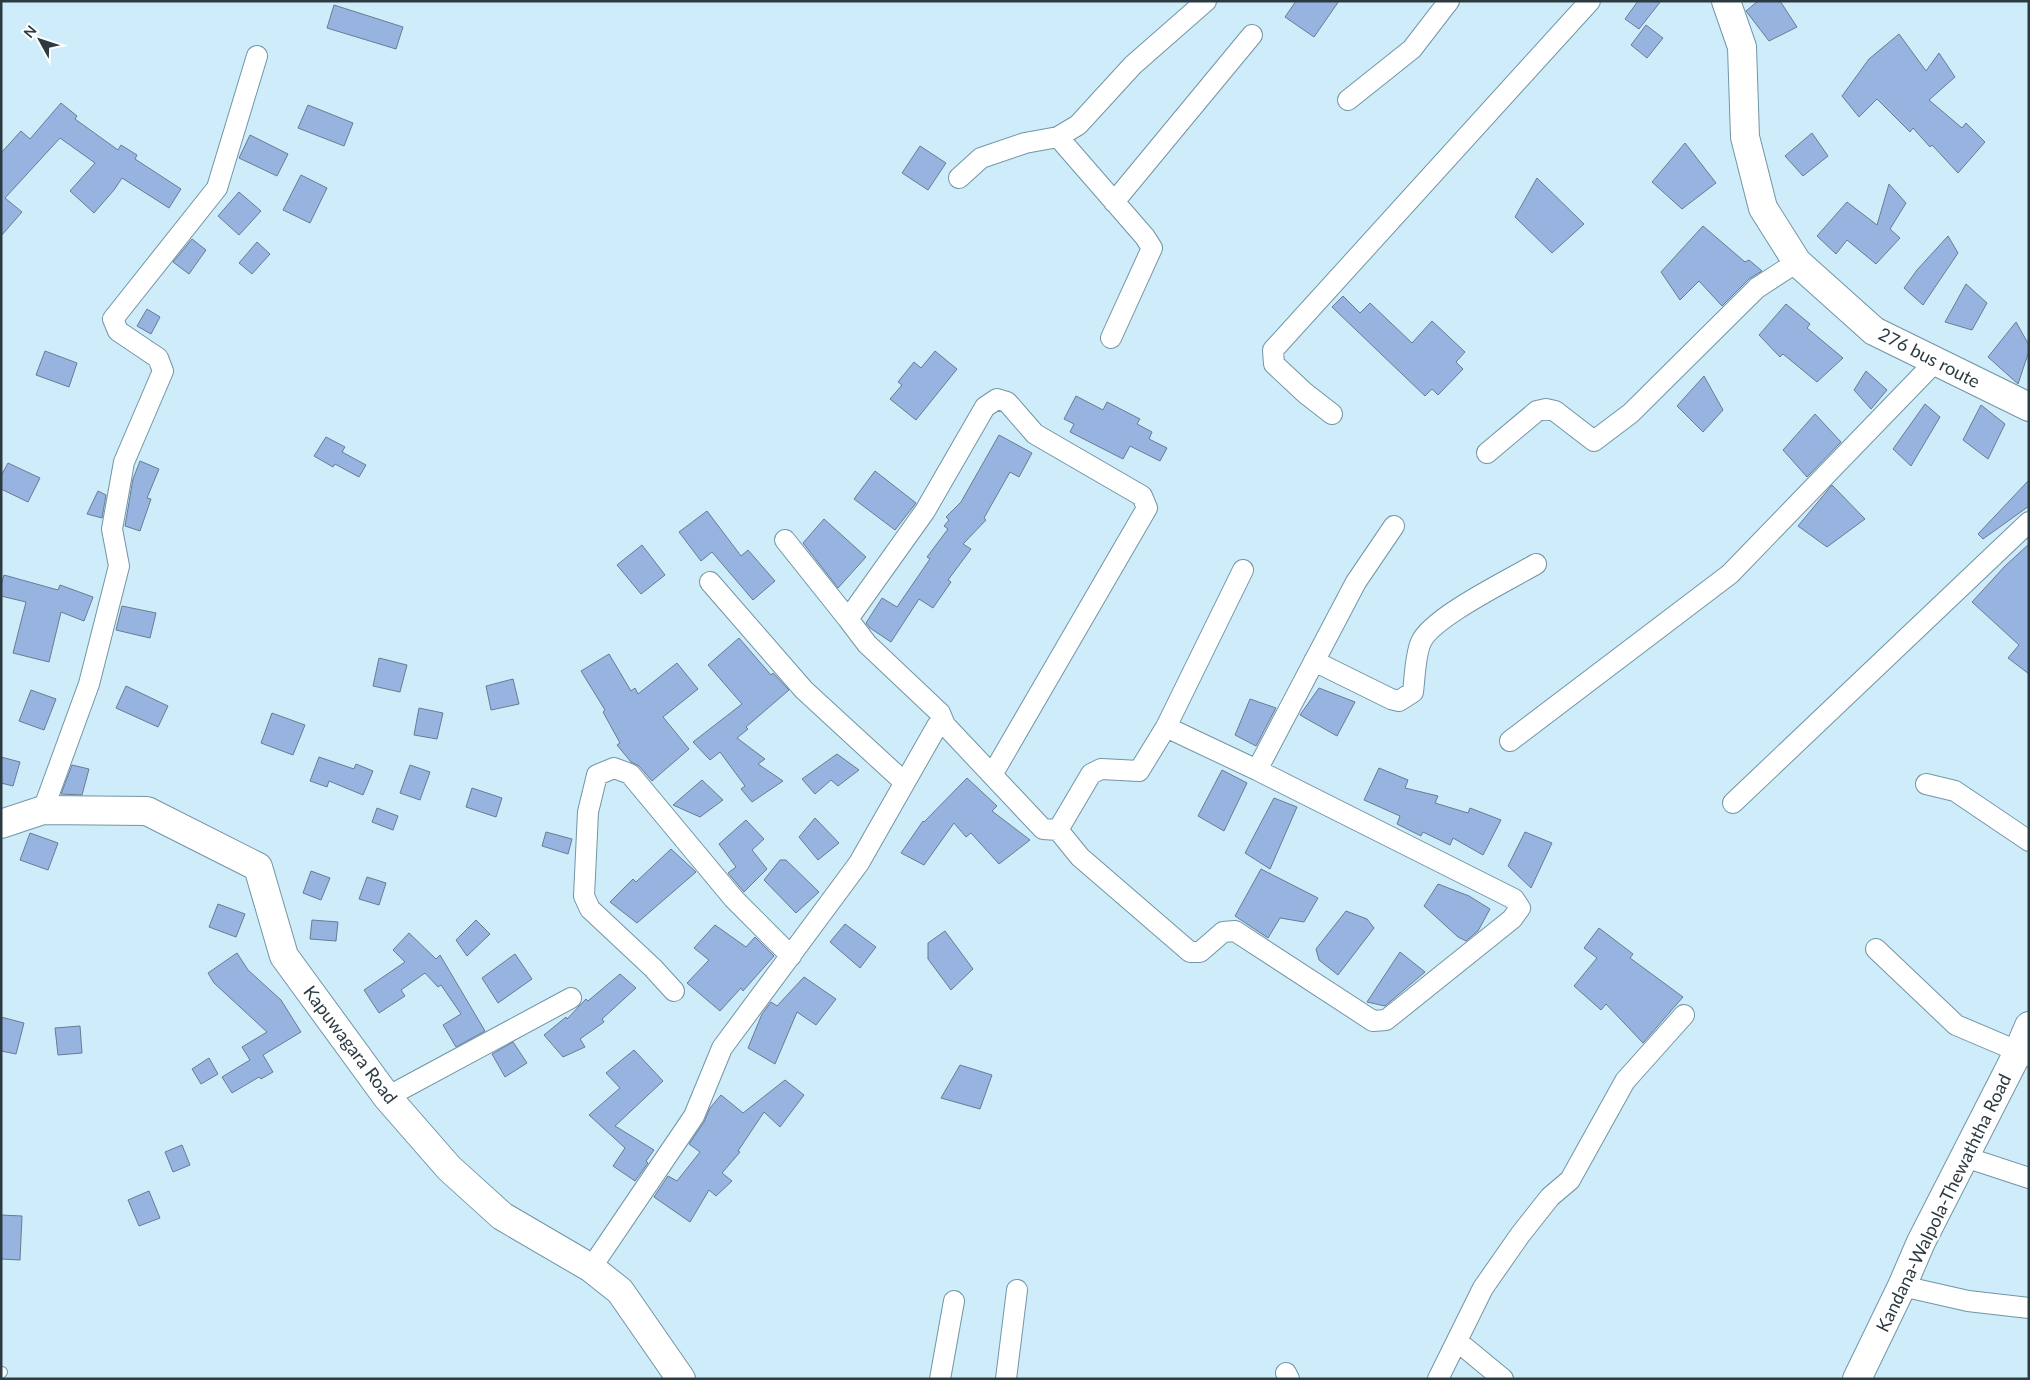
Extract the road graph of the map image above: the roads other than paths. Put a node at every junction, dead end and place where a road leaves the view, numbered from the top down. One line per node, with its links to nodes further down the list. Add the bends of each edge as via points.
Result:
1 (1206, 1): 8 (street, via 1133,65 1078,125)
2 (1449, 1): 7 (street, via 1412,49)
3 (1590, 1): 15 (street, via 1272,350 1274,364)
4 (1726, 1): 11 (street, 276 bus route, via 1742,47 1744,137 1764,208)
5 (1252, 35): 10 (street)
6 (257, 56): 33 (street, via 217,188 113,319 118,331 158,358 163,371 124,462 112,528 119,566 89,684)
7 (1348, 100)
8 (1058, 138): 9 (street, via 981,158); 10 (street)
9 (958, 178)
10 (1114, 202): 12 (street, via 1152,248)
11 (1797, 262): 13 (street, 276 bus route, via 1874,331); 16 (street, via 1757,288 1631,413 1594,441 1555,410 1546,409 1537,411)
12 (1111, 338)
13 (1935, 362): 14 (street, 276 bus route); 27 (street, via 1730,574)
14 (2029, 407)
15 (1332, 414)
16 (1487, 453)
17 (2029, 522): 32 (street)
18 (1394, 526): 24 (street, via 1356,582)
19 (785, 540): 23 (street)
20 (1536, 564): 24 (street, via 1428,630 1421,642 1413,692 1399,701)
21 (1244, 570): 26 (street)
22 (710, 582): 30 (street, via 804,690)
23 (848, 619): 25 (street, via 867,644 940,713); 29 (street, via 925,511 985,407 997,399 1007,402 1035,434 1142,496 1147,508)
24 (1314, 661): 28 (street)
25 (945, 725): 29 (street); 30 (street, via 937,726)
26 (1166, 727): 28 (street); 35 (street, via 1139,771 1101,769 1091,774)
27 (1510, 741)
28 (1257, 770): 35 (street, via 1514,898 1520,908 1512,919 1386,1020 1373,1021 1235,931 1223,932 1200,952 1190,952 1080,857)
29 (992, 775): 35 (street, via 1043,829)
30 (904, 782): 38 (street, via 858,863)
31 (1926, 784): 36 (street, via 1955,791)
32 (1733, 804)
33 (43, 810): 34 (street, Kapuwagara Road); 44 (street, Kapuwagara Road, via 147,811 258,867 284,956)
34 (1, 824)
35 (1058, 830)
36 (2029, 841)
37 (1876, 949): 43 (street, via 1956,1025)
38 (791, 956): 39 (street, via 734,899 630,774 614,768 597,775 588,812 584,896 590,909); 47 (street, via 722,1048 694,1116)
39 (674, 991)
40 (571, 998): 44 (street)
41 (1684, 1015): 52 (street, via 1625,1081 1570,1180 1550,1197 1520,1235 1483,1288)
42 (2029, 1026): 43 (street, Kandana-Walpola-Thewaththa Road)
43 (2023, 1054): 45 (street, Kandana-Walpola-Thewaththa Road)
44 (387, 1097): 47 (street, Kapuwagara Road, via 449,1168 502,1216)
45 (1966, 1157): 46 (street); 48 (street, Kandana-Walpola-Thewaththa Road, via 1921,1242)
46 (2029, 1178)
47 (591, 1268): 53 (street, Kapuwagara Road, via 620,1291)
48 (1902, 1286): 51 (street, via 1968,1301); 58 (street, Kandana-Walpola-Thewaththa Road)
49 (1017, 1290): 55 (street)
50 (954, 1302): 54 (street)
51 (2029, 1308)
52 (1457, 1341): 56 (street); 57 (street)
53 (682, 1379)
54 (940, 1379)
55 (1006, 1379)
56 (1438, 1379)
57 (1503, 1379)
58 (1857, 1379)

